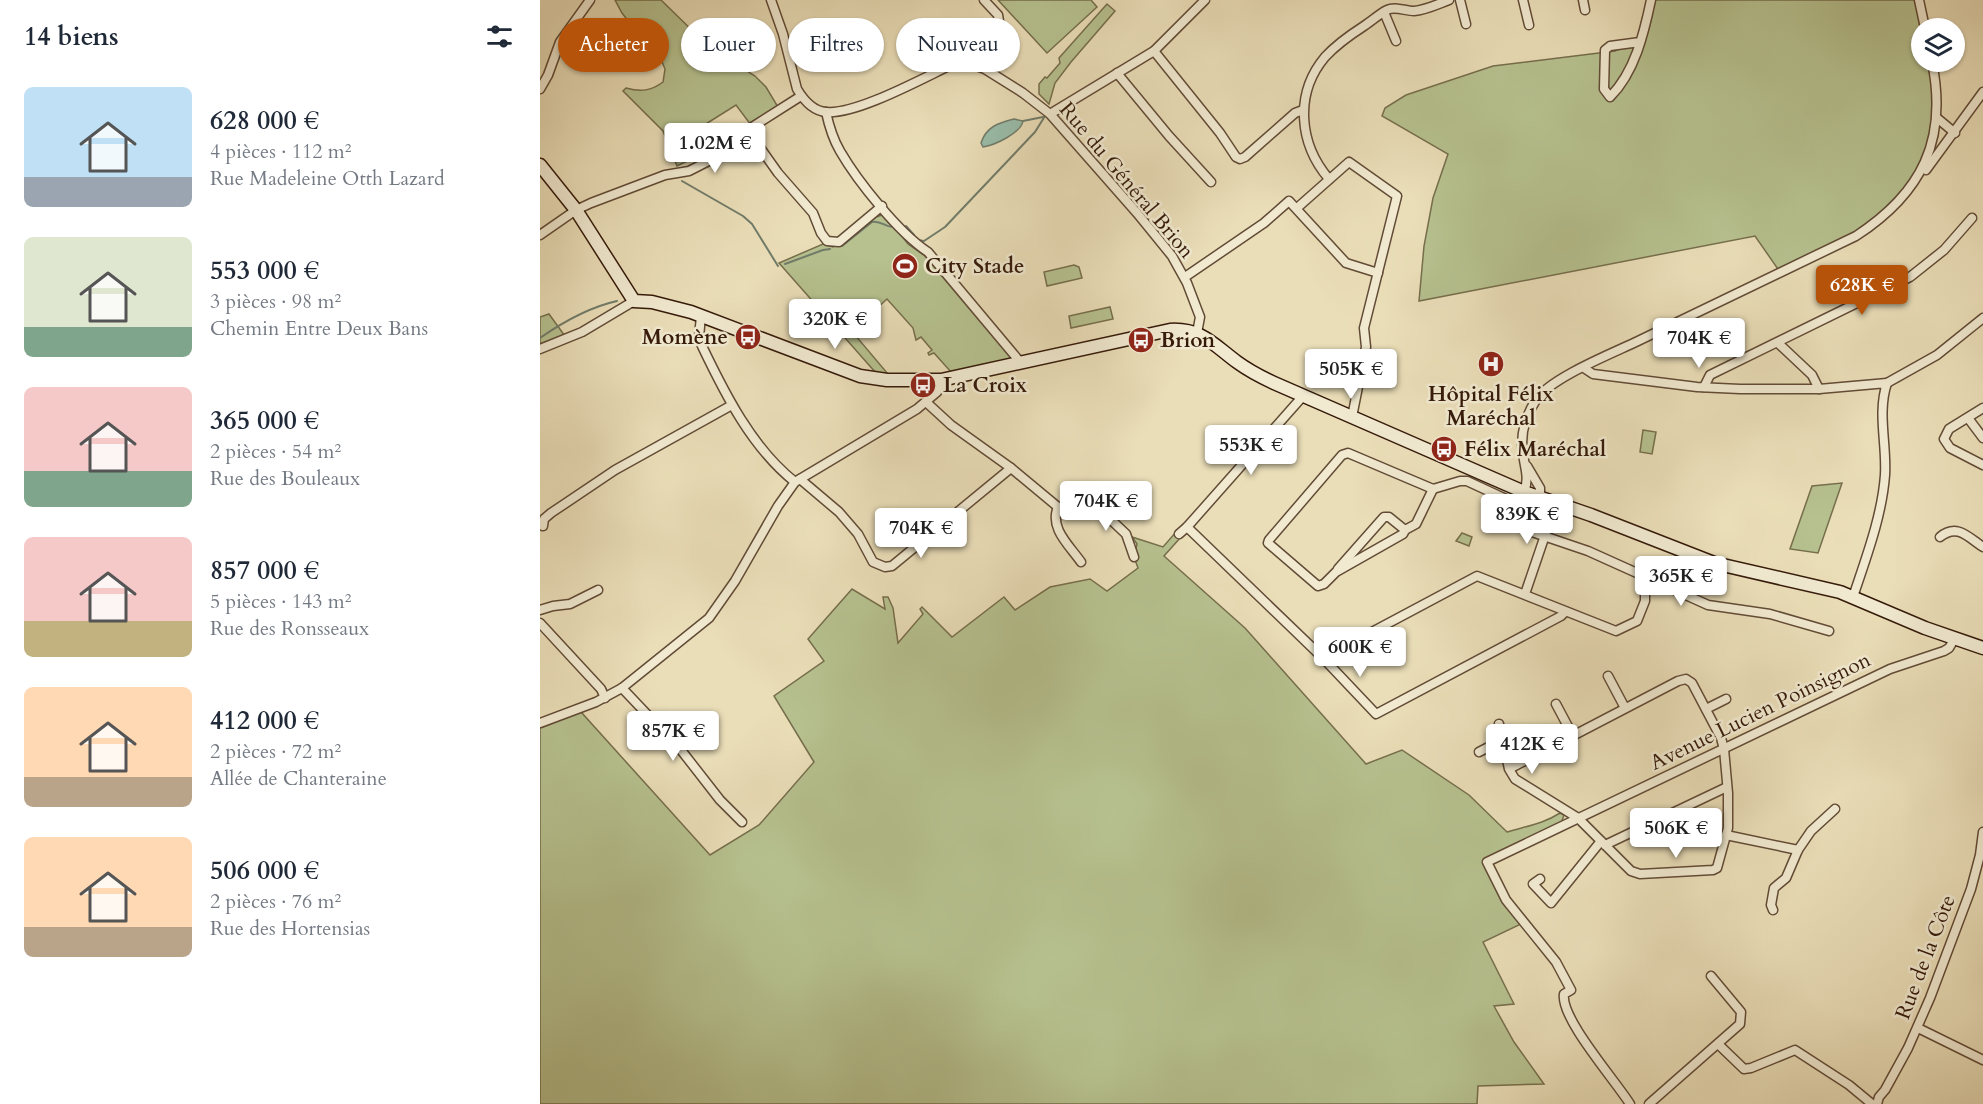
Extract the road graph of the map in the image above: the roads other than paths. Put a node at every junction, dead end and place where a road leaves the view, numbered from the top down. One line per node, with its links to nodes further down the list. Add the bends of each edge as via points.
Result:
1 (590, 0): 24 (street, via 560,42)
2 (771, 0): 26 (street)
3 (984, 0): 13 (street)
4 (1205, 0): 19 (street)
5 (1449, 0): 12 (street, via 1416,11)
6 (1460, 0): 15 (street)
7 (1523, 0): 16 (street)
8 (1583, 0): 11 (street)
9 (1651, 0): 18 (street)
10 (1919, 0): 14 (street)
11 (1585, 10)
12 (1384, 12): 17 (street); 27 (street, via 1325,56 1311,79)
13 (998, 18)
14 (1923, 18)
15 (1466, 24)
16 (1529, 25)
17 (1396, 41)
18 (1640, 42): 18 (street, via 1630,68 1610,97 1604,89 1605,50)
19 (1154, 51): 23 (street); 27 (street, via 1236,158 1245,157)
20 (937, 72): 28 (street, via 864,105)
21 (989, 72): 29 (street, Rue du Général Brion)
22 (1934, 72): 30 (street)
23 (1117, 73): 29 (street); 36 (street)
24 (540, 89)
25 (1983, 92): 31 (street)
26 (801, 96): 28 (street, via 817,110); 32 (street, via 746,131)
27 (1303, 110): 35 (street, via 1309,145)
28 (826, 112): 37 (street, via 840,151)
29 (1050, 114): 43 (street, Rue du Général Brion, via 1152,230)
30 (1937, 118): 31 (street); 34 (street, via 1932,147)
31 (1955, 133): 34 (street)
32 (741, 144): 37 (street, via 761,149 813,213 827,241 839,242); 39 (street, via 688,171 665,174)
33 (540, 165): 39 (street)
34 (1919, 177): 50 (street, via 1881,219 1856,236)
35 (1329, 179): 38 (street); 42 (street, via 1349,162 1397,196)
36 (1211, 182)
37 (882, 206): 51 (street, via 911,240 928,252)
38 (1297, 208): 42 (street, via 1346,263); 43 (street, via 1289,201 1264,223)
39 (576, 210): 41 (street); 44 (street)
40 (1972, 218): 48 (street, via 1944,250 1910,277)
41 (540, 235)
42 (1378, 273): 64 (street, via 1364,328 1366,347)
43 (1185, 277): 47 (street, Rue du Général Brion, via 1200,316)
44 (634, 301): 45 (street); 49 (street, via 598,323)
45 (701, 316): 55 (street, via 860,376); 62 (street, via 702,346)
46 (1983, 318): 56 (street, via 1937,355)
47 (1197, 333): 51 (street, via 1170,330); 60 (street, via 1260,377)
48 (1778, 343): 53 (street); 59 (street, via 1812,375)
49 (540, 349)
50 (1605, 357): 52 (street); 54 (street)
51 (1022, 363): 55 (street)
52 (1584, 368): 54 (street, via 1593,374); 67 (street, via 1546,388 1534,402 1522,440)
53 (1720, 371): 57 (street, via 1710,375); 58 (street)
54 (1614, 376): 57 (street)
55 (940, 380): 61 (street, via 942,385)
56 (1887, 383): 59 (street); 89 (street, via 1881,409 1886,450 1884,482)
57 (1704, 387): 58 (street)
58 (1717, 388): 59 (street)
59 (1819, 389)
60 (1303, 396): 64 (street); 77 (street)
61 (926, 402): 69 (street); 70 (street)
62 (732, 405): 70 (street, via 772,460); 76 (street, via 605,476 550,513)
63 (1983, 408): 65 (street)
64 (1352, 417): 72 (street)
65 (1968, 418): 66 (street); 68 (street, via 1946,432 1945,443)
66 (1983, 438)
67 (1527, 465): 72 (street); 73 (street, via 1540,488)
68 (1983, 465)
69 (1011, 468): 70 (street, via 892,566 885,567 873,562 858,534 838,512); 75 (street)
70 (798, 480): 98 (street, via 709,618)
71 (1433, 489): 78 (street, via 1416,524); 80 (street, via 1467,481 1508,500 1525,528); 85 (street, via 1354,454 1342,455 1268,542 1318,586)
72 (1524, 492): 73 (street)
73 (1540, 498): 74 (street)
74 (1556, 503): 80 (street); 89 (street, via 1714,562)
75 (1058, 507): 83 (street, via 1099,513 1115,522 1126,534); 84 (street, via 1058,530)
76 (543, 526)
77 (1187, 527): 79 (street); 96 (street)
78 (1405, 530): 85 (street); 85 (street, via 1384,517)
79 (1179, 534)
80 (1544, 536): 86 (street); 88 (street)
81 (1940, 537): 82 (street, via 1957,530)
82 (1983, 547)
83 (1134, 557)
84 (1081, 562)
85 (1336, 572)
86 (1646, 578): 91 (street, via 1645,601 1637,621 1616,631); 93 (street, via 1708,605 1770,614)
87 (598, 590): 90 (street, via 570,604)
88 (1525, 594): 91 (street); 96 (street, via 1477,576)
89 (1853, 597): 94 (street)
90 (540, 610)
91 (1565, 612): 96 (street, via 1376,714)
92 (540, 623): 99 (street)
93 (1829, 631)
94 (1954, 638): 95 (street); 108 (street, Avenue Lucien Poinsignon, via 1944,651 1890,669)
95 (1983, 648)
96 (1323, 658)
97 (1608, 676): 102 (street)
98 (622, 688): 99 (street); 114 (street)
99 (605, 698): 104 (street)
100 (1726, 699): 103 (street)
101 (1556, 704): 106 (street)
102 (1625, 708): 103 (street, via 1686,679); 106 (street)
103 (1706, 710): 108 (street)
104 (540, 723)
105 (1499, 724): 107 (street)
106 (1573, 736): 110 (street)
107 (1504, 739): 109 (street); 110 (street)
108 (1724, 749): 111 (street); 113 (street, Avenue Lucien Poinsignon)
109 (1479, 752)
110 (1509, 769): 113 (street, via 1515,779)
111 (1727, 787): 116 (street); 117 (street)
112 (1835, 809): 119 (street, via 1811,831)
113 (1578, 818): 117 (street); 127 (street, Avenue Lucien Poinsignon, via 1486,862 1506,900 1547,950 1571,990 1564,994 1563,1001 1576,1030)
114 (742, 822)
115 (1983, 832): 118 (street, Rue de la Côte)
116 (1726, 835): 117 (street, via 1717,868 1713,870 1640,874 1631,871); 119 (street)
117 (1603, 843): 120 (street, via 1551,903 1533,884)
118 (1982, 846): 123 (street, Rue de la Côte, via 1971,889)
119 (1798, 850): 121 (street, via 1786,878 1774,888)
120 (1540, 879)
121 (1773, 910)
122 (1711, 976): 124 (street, via 1741,1012 1740,1024)
123 (1918, 1028): 125 (street); 126 (street, Rue de la Côte)
124 (1718, 1044): 128 (street); 129 (street, via 1744,1069 1795,1050)
125 (1983, 1060)
126 (1885, 1090): 130 (street, Rue de la Côte); 131 (street, Rue de la Côte)
127 (1630, 1104)
128 (1649, 1104)
129 (1872, 1104)
130 (1877, 1104)
131 (1884, 1104)

